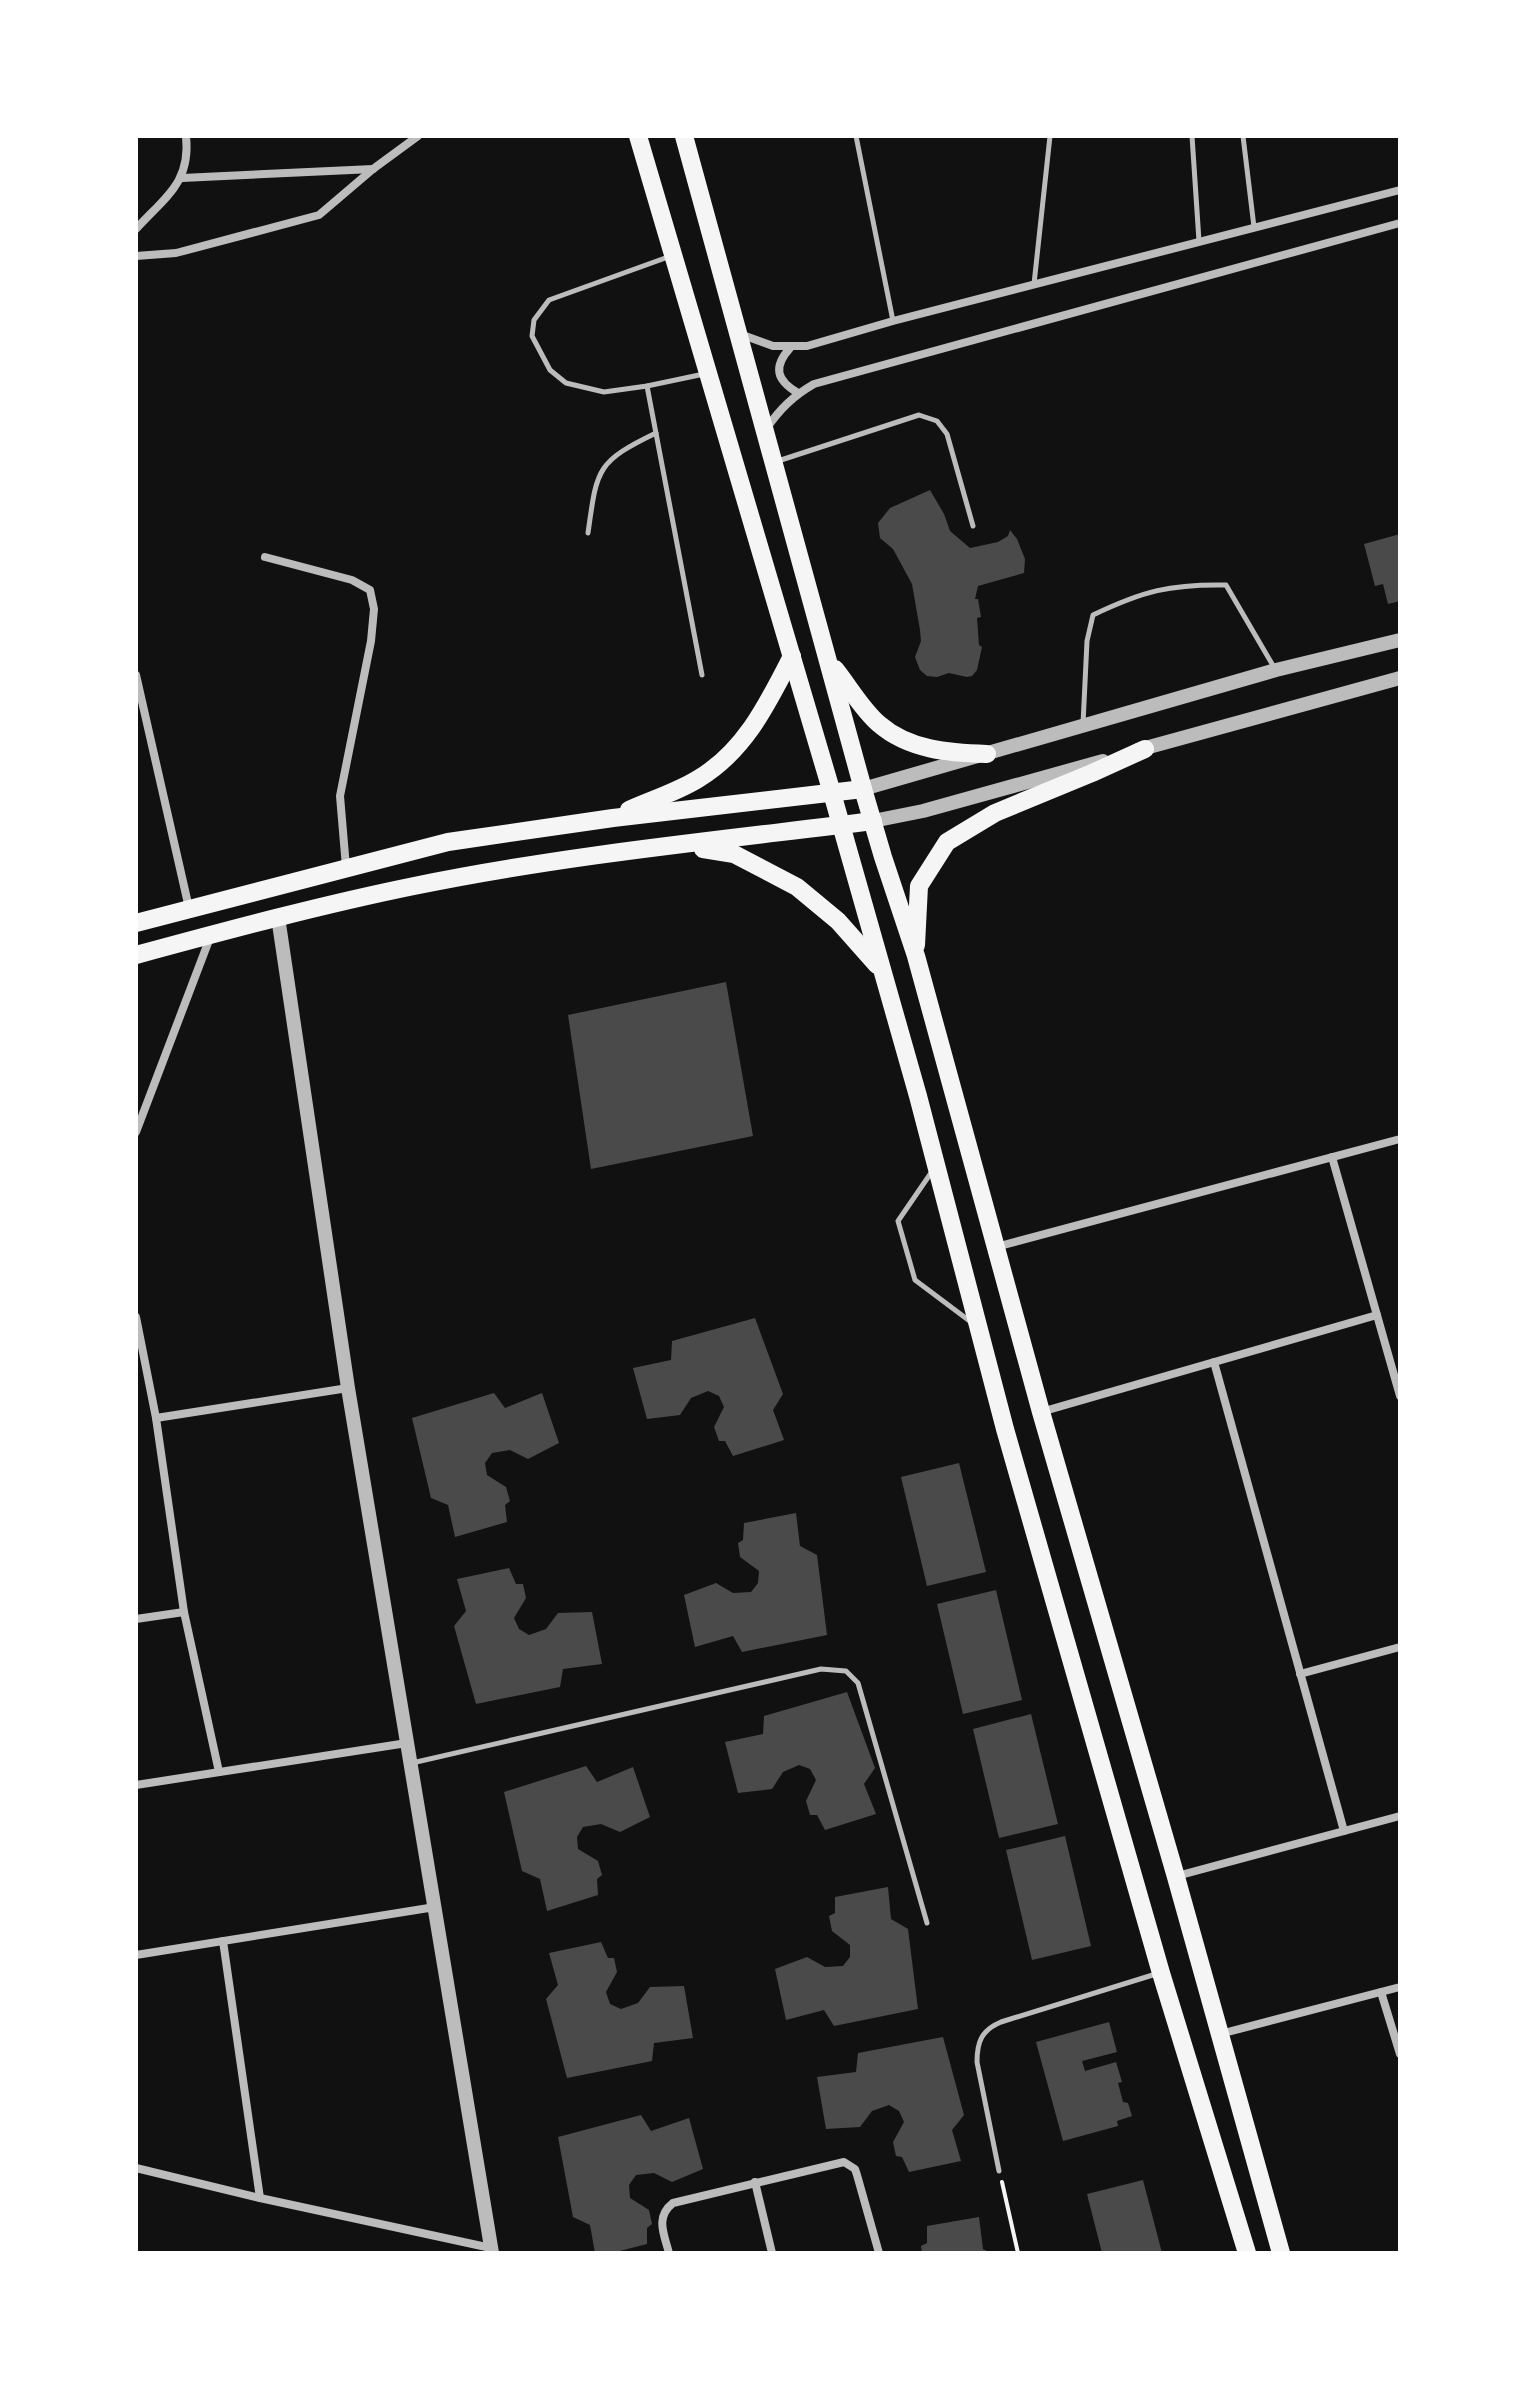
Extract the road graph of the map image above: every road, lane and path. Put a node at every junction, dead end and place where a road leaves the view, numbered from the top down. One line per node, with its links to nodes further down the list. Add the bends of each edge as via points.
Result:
1 (186, 136): 10 (street)
2 (418, 136): 9 (street)
3 (638, 136): 16 (main road)
4 (684, 136): 20 (main road)
5 (856, 136): 19 (lane)
6 (1050, 136): 18 (lane)
7 (1192, 136): 15 (lane)
8 (1243, 136): 13 (lane)
9 (373, 169): 10 (street); 17 (street, via 319,215 176,253)
10 (182, 178): 14 (street)
11 (1400, 190): 13 (street)
12 (1400, 223): 24 (street, via 831,379)
13 (1254, 228): 15 (street)
14 (136, 229)
15 (1199, 242): 18 (street)
16 (674, 255): 22 (main road); 23 (lane, via 549,300 534,320 532,336 538,348 550,370 566,383 604,392)
17 (136, 256)
18 (1034, 285): 19 (street)
19 (893, 321): 21 (street)
20 (739, 334): 21 (street); 25 (main road)
21 (790, 348): 24 (street, via 779,373)
22 (709, 373): 23 (lane); 32 (main road)
23 (647, 386): 26 (lane)
24 (798, 393): 25 (street)
25 (766, 430): 27 (main road)
26 (656, 433): 29 (lane, via 609,461 595,483); 36 (lane)
27 (775, 462): 28 (lane, via 919,415 937,421 947,434); 33 (main road)
28 (973, 526)
29 (588, 533)
30 (265, 557): 47 (street, via 352,580 370,590 371,641 340,796)
31 (1400, 640): 34 (street)
32 (792, 656): 42 (main road); 43 (main road, via 755,724 727,758 697,780)
33 (828, 660): 40 (main road, via 877,724 912,745); 41 (main road)
34 (1276, 670): 38 (street); 38 (lane, via 1226,585 1189,585 1131,597 1093,615)
35 (136, 675): 48 (street)
36 (702, 675)
37 (1400, 678): 39 (street)
38 (1083, 725): 40 (street)
39 (1145, 749): 44 (street); 53 (main road, via 995,813 947,842 919,886)
40 (987, 754): 41 (street)
41 (863, 789): 42 (main road); 44 (main road)
42 (832, 793): 43 (main road); 45 (main road)
43 (613, 818): 47 (main road, via 448,842)
44 (873, 821): 45 (main road); 53 (main road)
45 (841, 825): 46 (main road); 54 (main road)
46 (685, 845): 49 (main road, via 415,885); 54 (main road, via 734,854 797,887 838,921)
47 (346, 867): 48 (main road)
48 (189, 909): 50 (main road)
49 (278, 917): 51 (main road); 64 (street)
50 (136, 923)
51 (211, 935): 52 (main road); 55 (street)
52 (136, 955)
53 (916, 956): 59 (main road)
54 (882, 970): 58 (main road)
55 (136, 1132)
56 (1400, 1139): 57 (street)
57 (1332, 1157): 59 (street); 60 (street)
58 (936, 1166): 62 (main road); 62 (lane, via 898,1221 915,1280)
59 (996, 1247): 66 (main road)
60 (1377, 1315): 63 (street); 65 (street)
61 (136, 1317): 67 (street)
62 (979, 1329): 83 (main road)
63 (1214, 1362): 66 (street); 71 (street)
64 (348, 1388): 67 (street); 72 (street)
65 (1400, 1396)
66 (1041, 1412): 78 (main road)
67 (156, 1418): 68 (street)
68 (184, 1612): 69 (street); 74 (street)
69 (136, 1619)
70 (1400, 1647): 71 (street)
71 (1300, 1674): 77 (street)
72 (407, 1743): 73 (street); 74 (street)
73 (411, 1764): 79 (street); 80 (lane, via 821,1669 846,1671 858,1683)
74 (219, 1772): 75 (street)
75 (136, 1785)
76 (1400, 1816): 77 (street)
77 (1344, 1831): 78 (street)
78 (1176, 1877): 86 (main road)
79 (435, 1907): 81 (street); 92 (street)
80 (927, 1923)
81 (223, 1941): 82 (street); 91 (street)
82 (136, 1955)
83 (1161, 1973): 89 (lane, via 1001,2022 980,2037 977,2062); 97 (main road)
84 (1400, 1987): 85 (street)
85 (1381, 1992): 86 (street); 87 (street)
86 (1220, 2034): 98 (main road)
87 (1400, 2054)
88 (136, 2168): 91 (street)
89 (999, 2171): 96 (path)
90 (755, 2182): 93 (street, via 668,2207 661,2224); 94 (street); 95 (street, via 838,2162 850,2164)
91 (260, 2198): 92 (street)
92 (492, 2251)
93 (669, 2253)
94 (772, 2253)
95 (879, 2253)
96 (1018, 2253)
97 (1247, 2253)
98 (1281, 2253)

